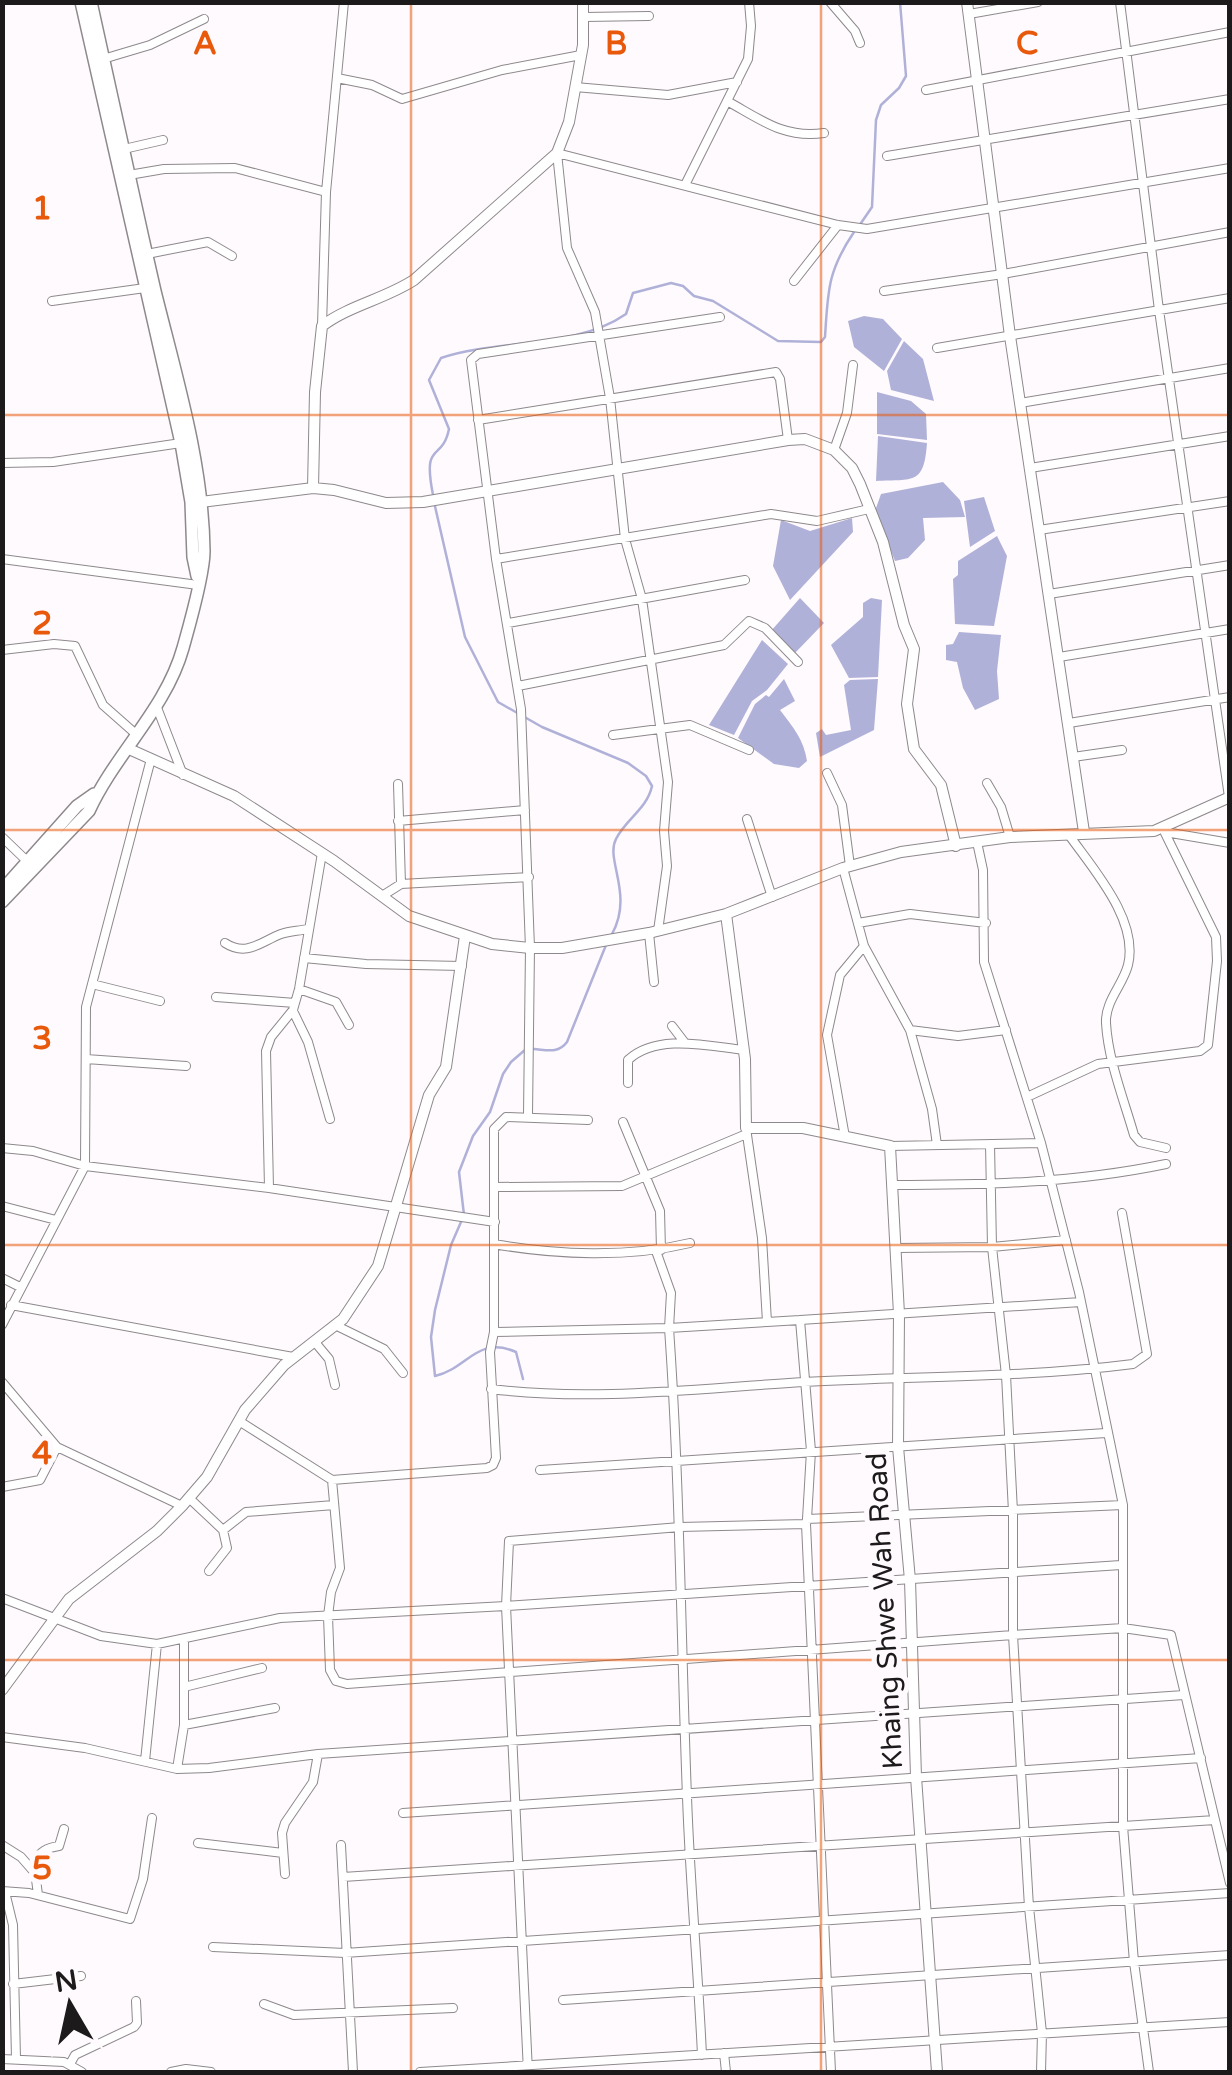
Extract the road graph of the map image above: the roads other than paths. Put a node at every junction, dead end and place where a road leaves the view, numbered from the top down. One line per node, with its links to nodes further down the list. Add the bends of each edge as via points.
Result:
1 (81, 2): 45 (main road)
2 (90, 2): 17 (main road)
3 (344, 2): 18 (street)
4 (583, 2): 11 (street)
5 (830, 2): 14 (street)
6 (1038, 2): 9 (street)
7 (1120, 2): 15 (street)
8 (752, 4): 20 (street, via 748,59)
9 (968, 8): 19 (street)
10 (650, 16): 11 (street)
11 (584, 17): 16 (street)
12 (204, 19): 17 (street)
13 (1230, 32): 15 (street)
14 (860, 43)
15 (1127, 50): 19 (street); 25 (street)
16 (581, 55): 18 (street, via 402,100); 21 (street)
17 (103, 59): 29 (main road)
18 (337, 78): 36 (street)
19 (977, 78): 22 (street); 28 (street)
20 (737, 82): 21 (street, via 668,95); 24 (street)
21 (575, 86): 30 (street)
22 (926, 90)
23 (1230, 99): 25 (street)
24 (727, 101): 26 (street, via 781,130); 35 (street)
25 (1134, 115): 28 (street); 34 (street)
26 (824, 133)
27 (163, 140): 29 (street)
28 (984, 142): 31 (street); 37 (street)
29 (124, 149): 33 (main road)
30 (557, 153): 35 (street); 51 (street, via 414,280); 52 (street, via 567,248)
31 (887, 156)
32 (1230, 168): 34 (street)
33 (129, 175): 36 (street, via 235,168); 41 (main road)
34 (1144, 182): 37 (street); 40 (street)
35 (684, 185): 38 (street)
36 (326, 192): 51 (street)
37 (993, 206): 38 (street, via 868,229); 43 (street)
38 (838, 225): 44 (street)
39 (1230, 232): 40 (street)
40 (1153, 244): 43 (street); 49 (street)
41 (147, 254): 42 (street, via 208,242); 72 (main road)
42 (232, 256)
43 (1002, 274): 46 (street); 53 (street)
44 (794, 282)
45 (145, 288): 48 (street); 63 (main road)
46 (884, 290)
47 (1230, 298): 49 (street)
48 (52, 302)
49 (1160, 310): 53 (street); 57 (street)
50 (720, 317): 52 (street)
51 (322, 326): 69 (street)
52 (598, 330): 58 (street); 60 (street, via 473,356)
53 (1010, 336): 54 (street); 59 (street)
54 (937, 348)
55 (853, 364): 65 (street)
56 (1230, 368): 57 (street)
57 (1169, 378): 59 (street); 64 (street)
58 (610, 398): 60 (street); 62 (street, via 776,372); 68 (street)
59 (1020, 403): 67 (street)
60 (478, 420): 70 (street)
61 (1230, 436): 64 (street)
62 (788, 440): 65 (street); 68 (street)
63 (181, 443): 66 (street); 82 (main road)
64 (1180, 444): 67 (street); 73 (street)
65 (834, 450): 74 (street, via 852,468)
66 (2, 464)
67 (1030, 468): 75 (street)
68 (616, 470): 70 (street); 76 (street)
69 (312, 488): 70 (street, via 386,503); 72 (street)
70 (488, 492): 78 (street)
71 (1230, 500): 73 (street)
72 (201, 502): 82 (main road, via 204,557)
73 (1190, 508): 75 (street); 80 (street)
74 (869, 509): 76 (street, via 817,521 770,514); 120 (street, via 914,649 907,704 914,749 941,785)
75 (1040, 530): 83 (street)
76 (626, 540): 78 (street); 84 (street)
77 (2, 559): 82 (street)
78 (496, 560): 85 (street)
79 (1230, 565): 80 (street)
80 (1198, 571): 83 (street); 87 (street)
81 (744, 580): 84 (street)
82 (198, 583): 95 (main road, via 182,652)
83 (1049, 594): 89 (street)
84 (642, 599): 85 (street); 90 (street)
85 (508, 623): 92 (street)
86 (1230, 629): 87 (street)
87 (1207, 633): 89 (street); 94 (street)
88 (2, 650): 99 (street, via 74,646 103,705)
89 (1058, 657): 96 (street)
90 (649, 660): 91 (street, via 724,644 754,621); 92 (street); 97 (street)
91 (798, 662)
92 (518, 686): 110 (street)
93 (1230, 697): 94 (street)
94 (1216, 700): 96 (street); 109 (street)
95 (156, 704): 99 (main road); 106 (street)
96 (1068, 723): 103 (street)
97 (660, 727): 98 (street); 101 (street, via 690,725); 134 (street, via 668,782 667,866)
98 (613, 735)
99 (138, 736): 100 (main road)
100 (129, 749): 104 (street); 122 (main road, via 89,811)
101 (749, 750)
102 (1122, 750): 103 (street)
103 (1074, 757): 113 (street)
104 (151, 759): 106 (street); 142 (street)
105 (827, 772): 123 (street, via 842,804)
106 (184, 775): 121 (street, via 234,796)
107 (987, 783): 117 (street)
108 (398, 784): 112 (street)
109 (1230, 797): 114 (street)
110 (525, 810): 112 (street); 124 (street)
111 (747, 819): 128 (street)
112 (398, 821): 125 (street)
113 (1084, 832): 114 (street); 115 (street)
114 (1160, 832): 119 (street); 154 (street, via 1216,936 1208,1045)
115 (1069, 835): 117 (street); 154 (street, via 1118,904 1128,941 1128,966 1106,1020)
116 (2, 837): 122 (street)
117 (1010, 838): 118 (street)
118 (977, 842): 120 (street); 132 (street)
119 (1230, 843)
120 (956, 846): 123 (street)
121 (322, 853): 127 (street); 133 (street)
122 (32, 865): 126 (main road); 129 (main road)
123 (846, 867): 128 (street); 131 (street)
124 (528, 876): 125 (street); 138 (street)
125 (401, 884): 127 (street)
126 (2, 890)
127 (382, 896): 135 (street, via 409,916)
128 (772, 898): 130 (street)
129 (2, 902)
130 (726, 914): 134 (street); 152 (street)
131 (858, 923): 132 (street, via 910,914); 137 (street)
132 (986, 924): 150 (street, via 984,962)
133 (308, 930): 136 (street, via 249,949); 139 (street)
134 (654, 932): 138 (street); 141 (street)
135 (464, 936): 138 (street); 140 (street)
136 (225, 943)
137 (864, 946): 149 (street); 163 (street, via 840,974 827,1035)
138 (530, 948): 158 (street)
139 (304, 958): 140 (street); 143 (street)
140 (462, 966): 179 (street, via 446,1068 429,1095)
141 (654, 982)
142 (92, 984): 145 (street); 153 (street)
143 (300, 989): 146 (street); 147 (street, via 336,1002)
144 (216, 997): 146 (street)
145 (160, 1001)
146 (294, 1006): 159 (street); 177 (street, via 266,1050)
147 (349, 1024)
148 (672, 1026): 151 (street)
149 (910, 1030): 150 (street, via 958,1036); 167 (street)
150 (1006, 1030): 157 (street)
151 (685, 1043): 152 (street); 156 (street, via 630,1057)
152 (744, 1050): 162 (street)
153 (86, 1059): 155 (street); 171 (street)
154 (1114, 1062): 157 (street); 169 (street, via 1134,1135)
155 (186, 1066)
156 (628, 1083)
157 (1027, 1097): 165 (street)
158 (528, 1115): 160 (street); 176 (street, via 506,1117 494,1129)
159 (330, 1120)
160 (588, 1120)
161 (624, 1122): 172 (street)
162 (745, 1132): 163 (street, via 803,1128); 172 (street); 196 (street)
163 (844, 1136): 166 (street)
164 (990, 1144): 165 (street); 167 (street); 175 (street)
165 (1041, 1144): 173 (street)
166 (890, 1146): 167 (street); 174 (street, Khaing Shwe Wah Road)
167 (937, 1146)
168 (2, 1148): 171 (street)
169 (1166, 1148)
170 (1166, 1164): 173 (street)
171 (85, 1166): 177 (street); 181 (street)
172 (648, 1176): 176 (street, via 622,1186); 188 (street, via 660,1211)
173 (1051, 1181): 175 (street); 183 (street)
174 (892, 1185): 175 (street); 187 (street, Khaing Shwe Wah Road)
175 (992, 1185): 186 (street)
176 (494, 1187): 182 (street)
177 (269, 1188): 179 (street)
178 (2, 1206): 181 (street)
179 (394, 1209): 182 (street); 197 (street, via 378,1266)
180 (1122, 1214): 203 (street, via 1148,1354 1134,1364)
181 (56, 1220): 190 (street)
182 (495, 1222): 185 (street)
183 (1066, 1240): 186 (street); 191 (street)
184 (690, 1243): 188 (street)
185 (494, 1244): 188 (street); 200 (street)
186 (992, 1247): 187 (street); 193 (street)
187 (896, 1248): 194 (street, Khaing Shwe Wah Road)
188 (658, 1251): 199 (street, via 671,1293)
189 (2, 1278): 190 (street)
190 (20, 1287): 192 (street)
191 (1081, 1302): 193 (street); 203 (street)
192 (11, 1305): 198 (street); 202 (street)
193 (1000, 1308): 194 (street); 205 (street)
194 (900, 1314): 195 (street); 206 (street, Khaing Shwe Wah Road)
195 (800, 1320): 196 (street); 208 (street)
196 (767, 1322): 199 (street)
197 (335, 1325): 201 (street); 204 (street, via 384,1349)
198 (2, 1326)
199 (670, 1328): 200 (street); 211 (street)
200 (494, 1332): 210 (street)
201 (314, 1341): 202 (street); 209 (street, via 329,1359)
202 (293, 1357): 212 (street)
203 (1092, 1370): 205 (street); 213 (street)
204 (402, 1373)
205 (1006, 1375): 206 (street); 214 (street)
206 (897, 1379): 208 (street); 216 (street, Khaing Shwe Wah Road)
207 (2, 1382): 215 (street)
208 (804, 1382): 211 (street); 217 (street)
209 (335, 1385)
210 (491, 1388): 211 (street, via 549,1396); 220 (street, via 493,1465)
211 (674, 1392): 218 (street)
212 (239, 1421): 220 (street); 222 (street)
213 (1106, 1434): 214 (street); 224 (street)
214 (1008, 1442): 216 (street); 225 (street)
215 (58, 1447): 221 (street, via 40,1480); 222 (street)
216 (898, 1447): 217 (street); 226 (street, Khaing Shwe Wah Road)
217 (811, 1451): 218 (street); 227 (street)
218 (674, 1462): 219 (street); 228 (street)
219 (540, 1470)
220 (332, 1480): 223 (street)
221 (2, 1487)
222 (185, 1502): 229 (street); 239 (street, via 69,1599)
223 (334, 1505): 229 (street, via 246,1512); 238 (street, via 340,1568)
224 (1122, 1505): 225 (street); 230 (street)
225 (1013, 1512): 226 (street); 232 (street)
226 (904, 1514): 227 (street); 233 (street, Khaing Shwe Wah Road)
227 (806, 1521): 228 (street); 234 (street)
228 (680, 1527): 235 (street); 237 (street, via 508,1541)
229 (223, 1530): 231 (street, via 227,1548)
230 (1121, 1565): 232 (street); 240 (street)
231 (209, 1570)
232 (1013, 1574): 233 (street); 241 (street)
233 (910, 1580): 234 (street); 243 (street, Khaing Shwe Wah Road)
234 (808, 1586): 235 (street); 245 (street)
235 (682, 1594): 237 (street); 246 (street)
236 (2, 1598): 239 (street)
237 (506, 1606): 238 (street); 248 (street)
238 (328, 1616): 242 (street, via 280,1618); 248 (street, via 330,1670 346,1684)
239 (54, 1620): 244 (street); 250 (street)
240 (1123, 1628): 241 (street); 251 (street, via 1171,1634); 252 (street)
241 (1013, 1635): 243 (street); 253 (street)
242 (184, 1639): 244 (street); 249 (street)
243 (912, 1642): 245 (street); 255 (street, Khaing Shwe Wah Road)
244 (157, 1644): 263 (street)
245 (812, 1652): 246 (street); 256 (street)
246 (684, 1661): 248 (street); 258 (street)
247 (262, 1668): 249 (street)
248 (509, 1670): 260 (street)
249 (184, 1688): 257 (street)
250 (2, 1690)
251 (1184, 1694): 252 (street); 262 (street)
252 (1124, 1699): 253 (street); 264 (street)
253 (1018, 1706): 255 (street); 266 (street)
254 (275, 1708): 257 (street)
255 (913, 1713): 256 (street); 267 (street, Khaing Shwe Wah Road)
256 (815, 1720): 258 (street); 268 (street)
257 (184, 1725): 265 (street)
258 (686, 1728): 260 (street); 269 (street)
259 (2, 1738): 263 (street)
260 (512, 1740): 261 (street); 270 (street)
261 (318, 1754): 265 (street); 282 (street, via 313,1782 285,1823)
262 (1201, 1758): 264 (street); 273 (street)
263 (144, 1761): 265 (street)
264 (1124, 1763): 266 (street); 274 (street)
265 (176, 1769)
266 (1023, 1770): 267 (street); 276 (street)
267 (916, 1778): 268 (street); 277 (street, Khaing Shwe Wah Road)
268 (818, 1784): 269 (street); 281 (street)
269 (687, 1793): 270 (street); 283 (street)
270 (515, 1805): 271 (street); 284 (street)
271 (403, 1813)
272 (152, 1818): 291 (street, via 130,1920)
273 (1215, 1820): 274 (street); 288 (street)
274 (1123, 1826): 276 (street); 292 (street)
275 (64, 1828): 285 (street, via 60,1846 38,1852)
276 (1026, 1832): 277 (street); 293 (street)
277 (920, 1839): 281 (street); 294 (street, Khaing Shwe Wah Road)
278 (198, 1843): 282 (street)
279 (2, 1845): 285 (street)
280 (342, 1845): 287 (street)
281 (820, 1846): 283 (street); 295 (street)
282 (283, 1853): 286 (street)
283 (690, 1854): 284 (street); 296 (street)
284 (518, 1866): 287 (street); 297 (street)
285 (36, 1873): 291 (street)
286 (284, 1874)
287 (343, 1877): 299 (street)
288 (1230, 1882)
289 (4, 1892): 291 (street); 306 (street, via 13,1926)
290 (1230, 1894): 292 (street)
291 (38, 1896)
292 (1128, 1900): 293 (street); 301 (street)
293 (1029, 1907): 294 (street); 302 (street)
294 (924, 1914): 295 (street); 304 (street, Khaing Shwe Wah Road)
295 (824, 1921): 296 (street); 305 (street)
296 (694, 1930): 297 (street); 307 (street)
297 (522, 1940): 299 (street); 323 (street)
298 (212, 1947): 299 (street)
299 (345, 1953): 312 (street)
300 (1230, 1956): 301 (street)
301 (1134, 1962): 302 (street); 314 (street)
302 (1037, 1968): 304 (street); 315 (street)
303 (81, 1976): 306 (street)
304 (929, 1976): 305 (street); 316 (street, Khaing Shwe Wah Road)
305 (827, 1982): 307 (street); 317 (street)
306 (13, 1984): 321 (street)
307 (698, 1991): 308 (street); 319 (street)
308 (563, 2000)
309 (136, 2002): 322 (street, via 134,2027 75,2055)
310 (264, 2004): 312 (street, via 294,2015)
311 (452, 2008): 312 (street)
312 (349, 2013): 327 (street)
313 (1230, 2022): 314 (street)
314 (1142, 2027): 315 (street); 333 (street)
315 (1042, 2033): 316 (street); 332 (street)
316 (936, 2040): 317 (street); 331 (street, Khaing Shwe Wah Road)
317 (830, 2047): 318 (street); 330 (street)
318 (724, 2053): 319 (street); 329 (street)
319 (702, 2055): 323 (street)
320 (2, 2059): 321 (street)
321 (16, 2059): 322 (street)
322 (70, 2064): 324 (street)
323 (528, 2069): 328 (street)
324 (82, 2072)
325 (171, 2072): 326 (street)
326 (211, 2072)
327 (353, 2072)
328 (420, 2072)
329 (726, 2072)
330 (831, 2072)
331 (937, 2072)
332 (1041, 2072)
333 (1149, 2072)

